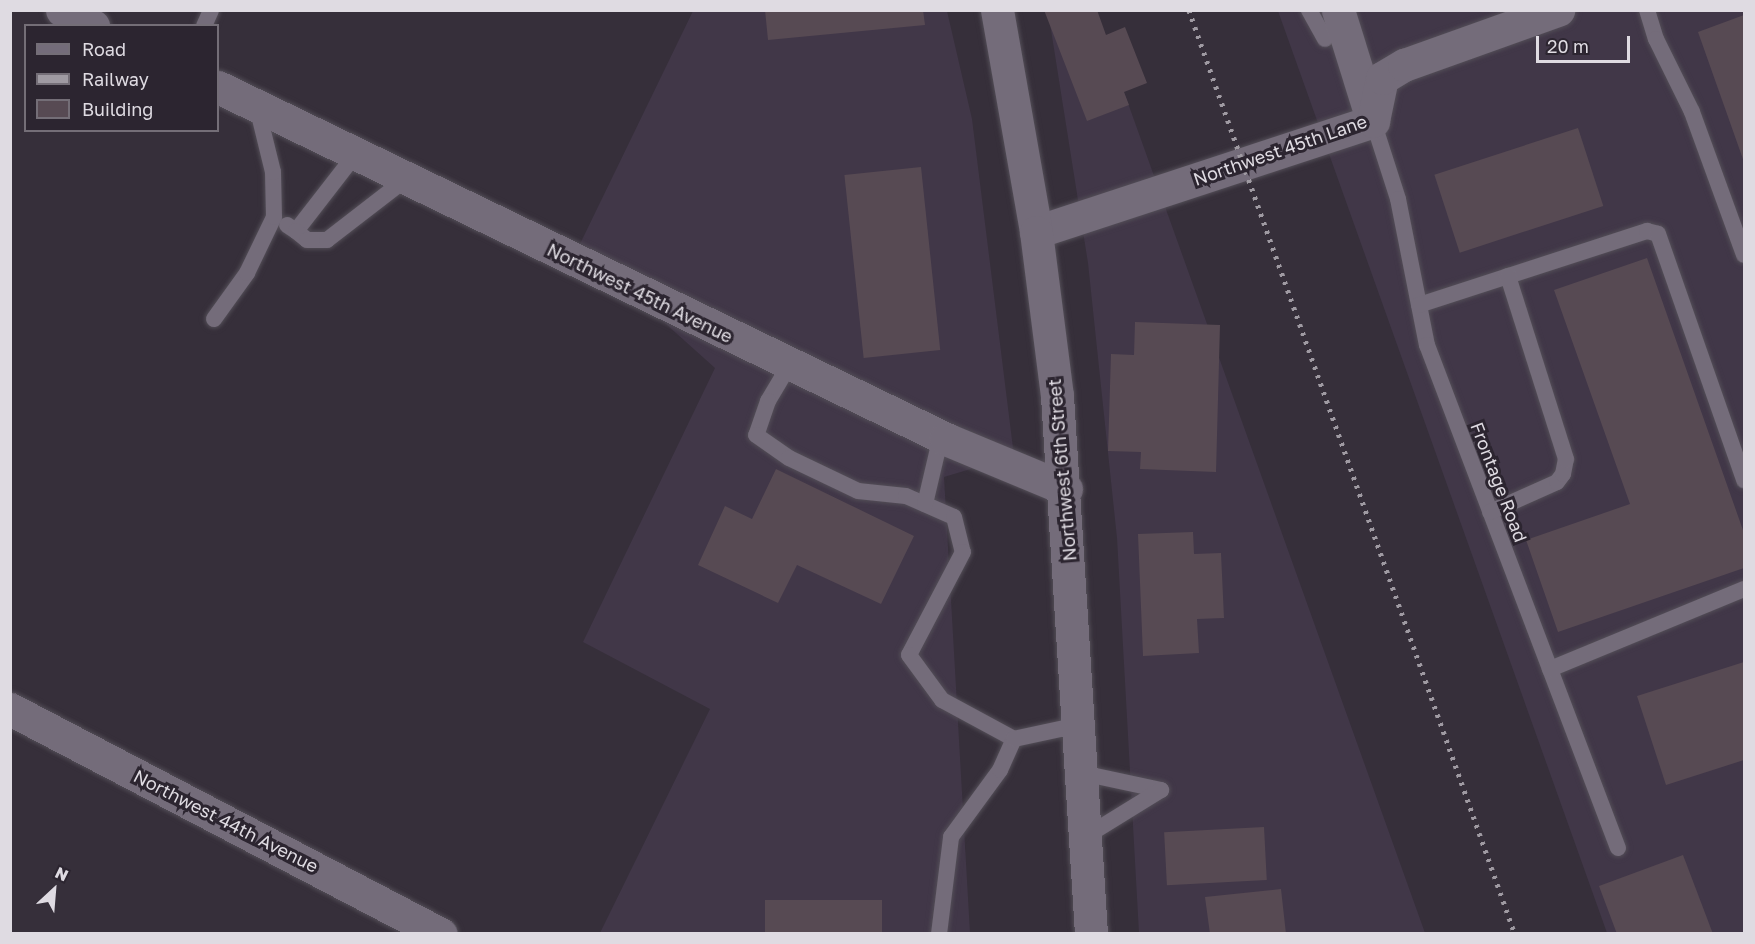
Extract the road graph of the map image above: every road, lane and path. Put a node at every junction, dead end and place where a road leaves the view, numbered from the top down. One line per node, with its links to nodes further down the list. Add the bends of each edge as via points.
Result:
1 (62, 10): 7 (street)
2 (212, 10): 8 (lane)
3 (997, 10): 17 (street, Northwest 6th Street)
4 (1309, 10): 9 (lane)
5 (1557, 10): 12 (street, Northwest 45th Lane, via 1389,73 1382,78)
6 (1647, 10): 18 (lane, via 1656,39 1692,112)
7 (89, 24)
8 (205, 24)
9 (1331, 25): 12 (street)
10 (219, 88): 11 (street, Northwest 45th Avenue)
11 (257, 107): 13 (street, Northwest 45th Avenue); 15 (lane, via 273,171)
12 (1373, 121): 17 (street, Northwest 45th Lane); 20 (lane, Frontage Road, via 1398,199)
13 (355, 155): 14 (street, Northwest 45th Avenue); 16 (lane)
14 (406, 179): 16 (lane, via 327,240 307,240); 22 (street, Northwest 45th Avenue)
15 (274, 217): 16 (lane); 21 (lane, via 248,273)
16 (296, 231)
17 (1036, 232): 25 (street, Northwest 6th Street)
18 (1744, 255)
19 (1508, 276): 20 (lane); 24 (lane, via 1647,231 1658,234); 27 (lane, via 1566,459 1557,482)
20 (1419, 305): 27 (lane, Frontage Road, via 1427,345)
21 (214, 320)
22 (790, 364): 23 (street, Northwest 45th Avenue); 26 (lane, via 768,401 756,435 789,459 858,491 906,496)
23 (941, 436): 25 (street, Northwest 45th Avenue); 26 (lane)
24 (1744, 480)
25 (1066, 489): 31 (street, Northwest 6th Street)
26 (925, 504): 32 (lane, via 954,517 963,552 909,655 942,700)
27 (1490, 512): 29 (lane, Frontage Road)
28 (1744, 589): 29 (lane)
29 (1550, 669): 35 (lane, Frontage Road)
30 (10, 710): 36 (street, Northwest 44th Avenue)
31 (1079, 725): 32 (lane); 33 (street, Northwest 6th Street)
32 (1014, 739): 37 (lane, via 1000,770 951,837)
33 (1082, 773): 34 (street, Northwest 6th Street); 34 (lane, via 1161,790)
34 (1085, 837): 38 (street, Northwest 6th Street)
35 (1618, 848)
36 (441, 933)
37 (939, 933)
38 (1091, 933)

